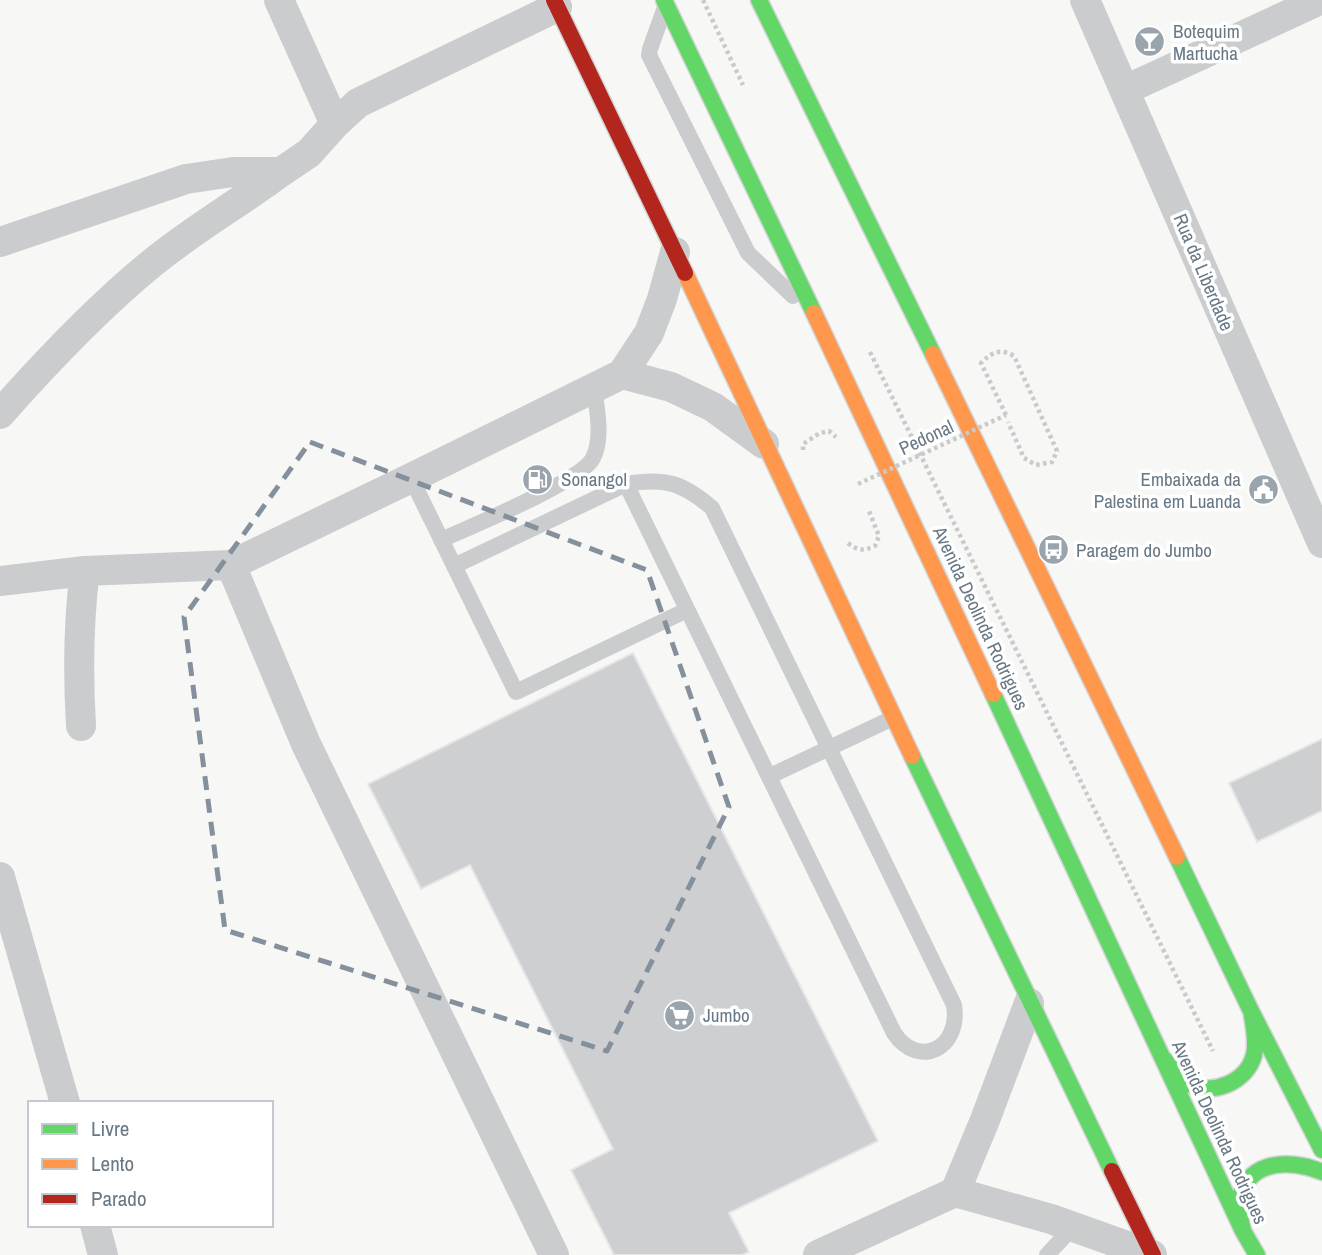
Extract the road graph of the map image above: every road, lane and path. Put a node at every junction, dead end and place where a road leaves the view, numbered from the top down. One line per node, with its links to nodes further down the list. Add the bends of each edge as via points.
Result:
1 (279, 0): 10 (street)
2 (703, 0): 8 (path)
3 (759, 0): 41 (main road)
4 (1085, 0): 9 (street, Rua da Liberdade)
5 (1317, 1): 9 (street)
6 (665, 2): 14 (main road, Avenida Deolinda Rodrigues); 14 (lane, via 649,55 748,253)
7 (555, 3): 10 (street, via 358,103); 13 (main road)
8 (744, 87)
9 (1125, 89): 27 (street, Rua da Liberdade)
10 (335, 124): 11 (street, via 309,153)
11 (281, 172): 12 (street, via 233,172 186,179); 18 (street, via 193,231 108,300)
12 (0, 242)
13 (675, 253): 16 (street, via 649,333); 21 (main road)
14 (816, 316): 43 (main road, Avenida Deolinda Rodrigues)
15 (869, 348): 42 (path)
16 (622, 374): 17 (street); 21 (street, via 671,387 703,402)
17 (594, 388): 23 (street); 28 (lane, via 599,427 593,459 566,482)
18 (0, 414)
19 (1007, 419): 19 (path, via 1024,458 1036,465 1052,462 1057,451 1014,356 1005,351 981,363); 25 (path, Pedonal, bridge, via 858,484)
20 (838, 439): 22 (path, via 829,431 820,433 803,444)
21 (764, 444): 35 (main road)
22 (803, 453)
23 (411, 478): 28 (lane); 30 (street)
24 (626, 484): 31 (lane); 34 (lane); 37 (lane, via 649,480 673,483 694,492 712,508)
25 (863, 497)
26 (868, 510): 29 (path, via 879,536 876,546 865,551)
27 (1319, 528)
28 (441, 540): 31 (lane)
29 (847, 542)
30 (231, 565): 32 (street); 52 (street, via 306,744)
31 (454, 566): 34 (lane, via 516,692)
32 (85, 570): 33 (street); 36 (street, via 78,673)
33 (0, 581)
34 (687, 610): 38 (lane)
35 (893, 718): 37 (lane); 40 (main road)
36 (81, 726)
37 (828, 749): 38 (lane); 38 (lane, via 954,1005 952,1035 938,1049 908,1048 894,1033)
38 (770, 776)
39 (0, 877): 44 (street)
40 (1029, 1003): 47 (street); 55 (main road)
41 (1250, 1009): 43 (main road, via 1256,1036 1254,1056 1246,1073 1230,1084 1214,1089 1192,1085); 45 (main road)
42 (1213, 1051)
43 (1162, 1058): 50 (main road, Avenida Deolinda Rodrigues)
44 (64, 1101)
45 (1322, 1150)
46 (1322, 1172): 50 (main road, via 1285,1162 1267,1165 1253,1175 1239,1209)
47 (955, 1192): 49 (street); 53 (street)
48 (96, 1227): 51 (street)
49 (1073, 1227): 54 (lane); 55 (street)
50 (1243, 1231): 56 (main road, Avenida Deolinda Rodrigues)
51 (103, 1255)
52 (554, 1255)
53 (818, 1255)
54 (1047, 1255)
55 (1153, 1255)
56 (1256, 1255)

